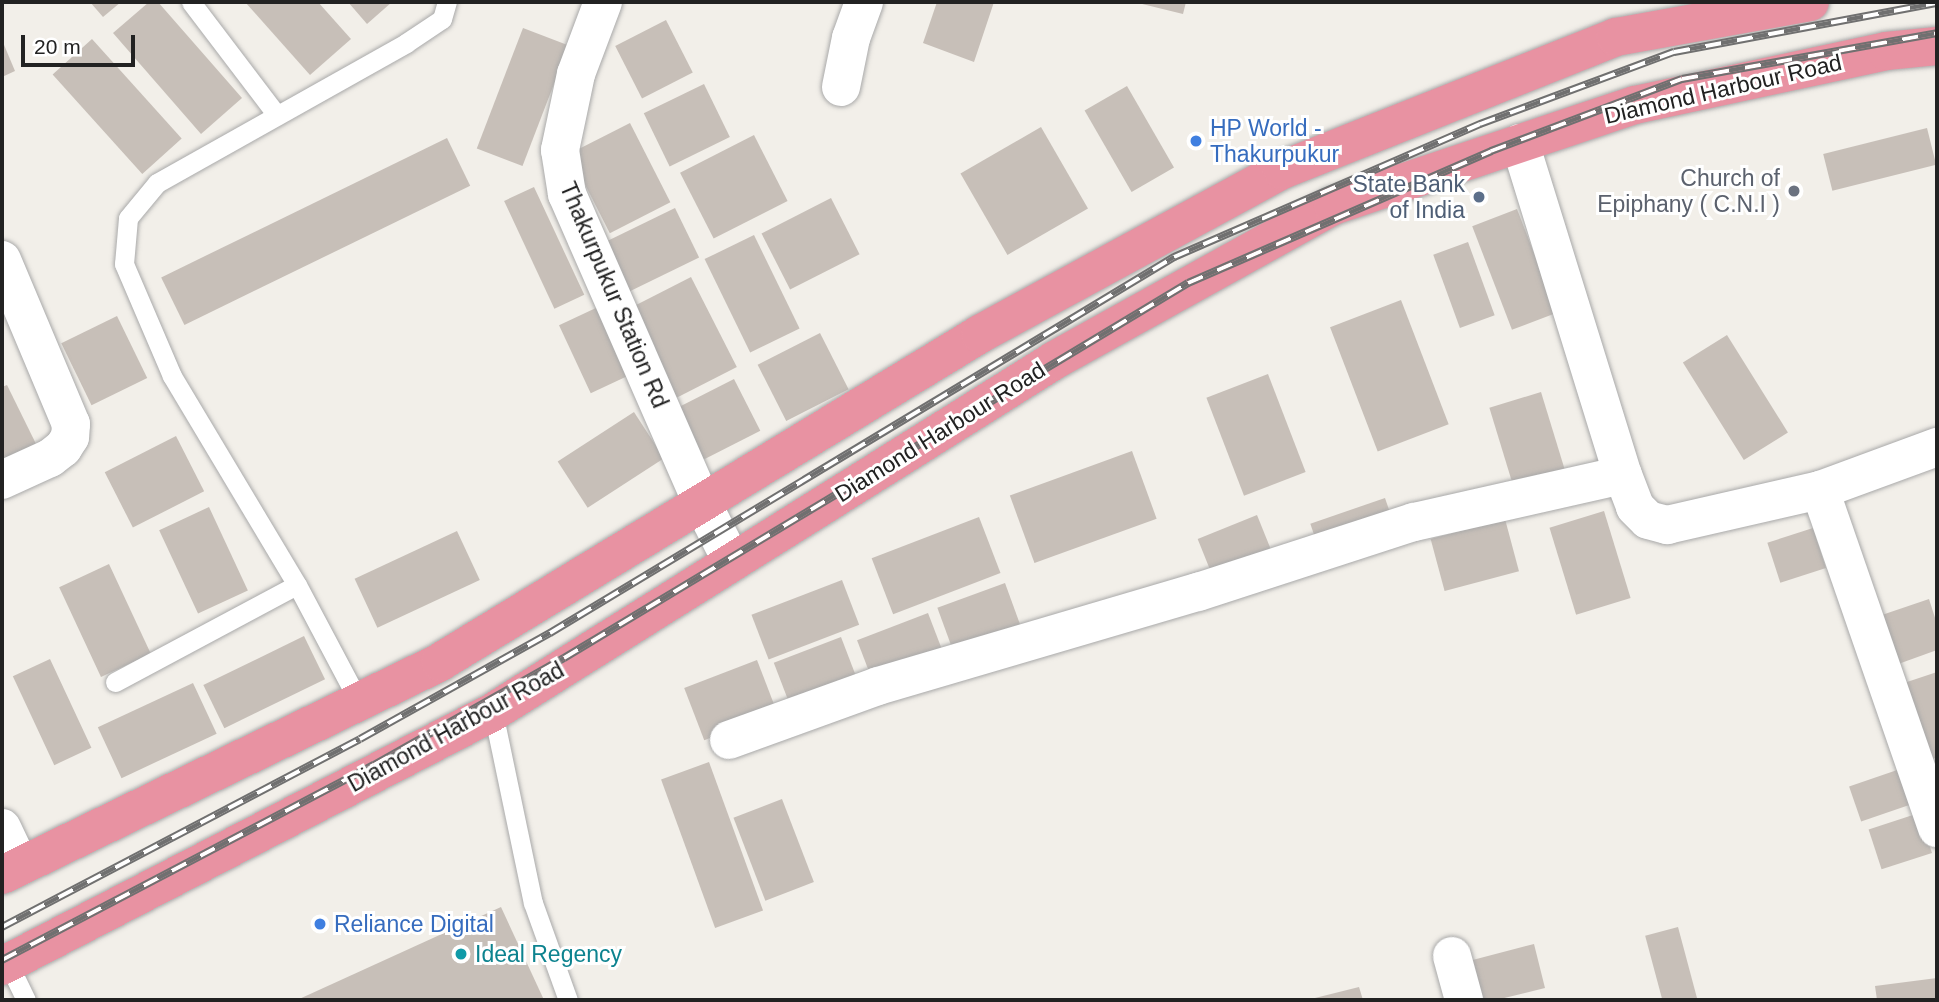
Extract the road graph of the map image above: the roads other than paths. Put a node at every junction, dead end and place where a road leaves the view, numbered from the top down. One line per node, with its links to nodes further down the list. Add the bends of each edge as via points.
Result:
1 (191, 2): 8 (lane)
2 (447, 2): 8 (lane, via 442,19 406,43)
3 (603, 2): 15 (street, Thakurpukur Station Rd, via 576,74 559,150 567,194)
4 (864, 2): 7 (street)
5 (1810, 2): 15 (highway, via 1616,37 1282,170 980,334)
6 (1937, 46): 9 (highway, Diamond Harbour Road, via 1886,51 1635,105)
7 (841, 86)
8 (276, 114): 17 (lane, via 157,183 128,218 124,264 172,376)
9 (1520, 143): 12 (street); 16 (highway, Diamond Harbour Road, via 1333,206 1055,360)
10 (2, 260): 13 (street, via 71,424 63,448)
11 (1937, 447): 14 (street)
12 (1623, 475): 14 (street, via 1635,507 1648,520 1667,525); 21 (street, via 1414,522 1198,592 878,686)
13 (2, 480)
14 (1820, 490): 23 (street)
15 (702, 503): 16 (street, Thakurpukur Station Rd); 19 (highway, via 440,662)
16 (732, 562): 20 (highway, Diamond Harbour Road)
17 (297, 585): 18 (lane); 19 (lane)
18 (115, 682)
19 (358, 700): 24 (highway)
20 (493, 712): 26 (highway, Diamond Harbour Road); 28 (lane, via 533,903)
21 (729, 740)
22 (2, 828): 24 (street)
23 (1937, 828)
24 (11, 870)
25 (1452, 956): 29 (street)
26 (5, 964): 27 (lane)
27 (26, 1000)
28 (568, 1000)
29 (1464, 1000)

